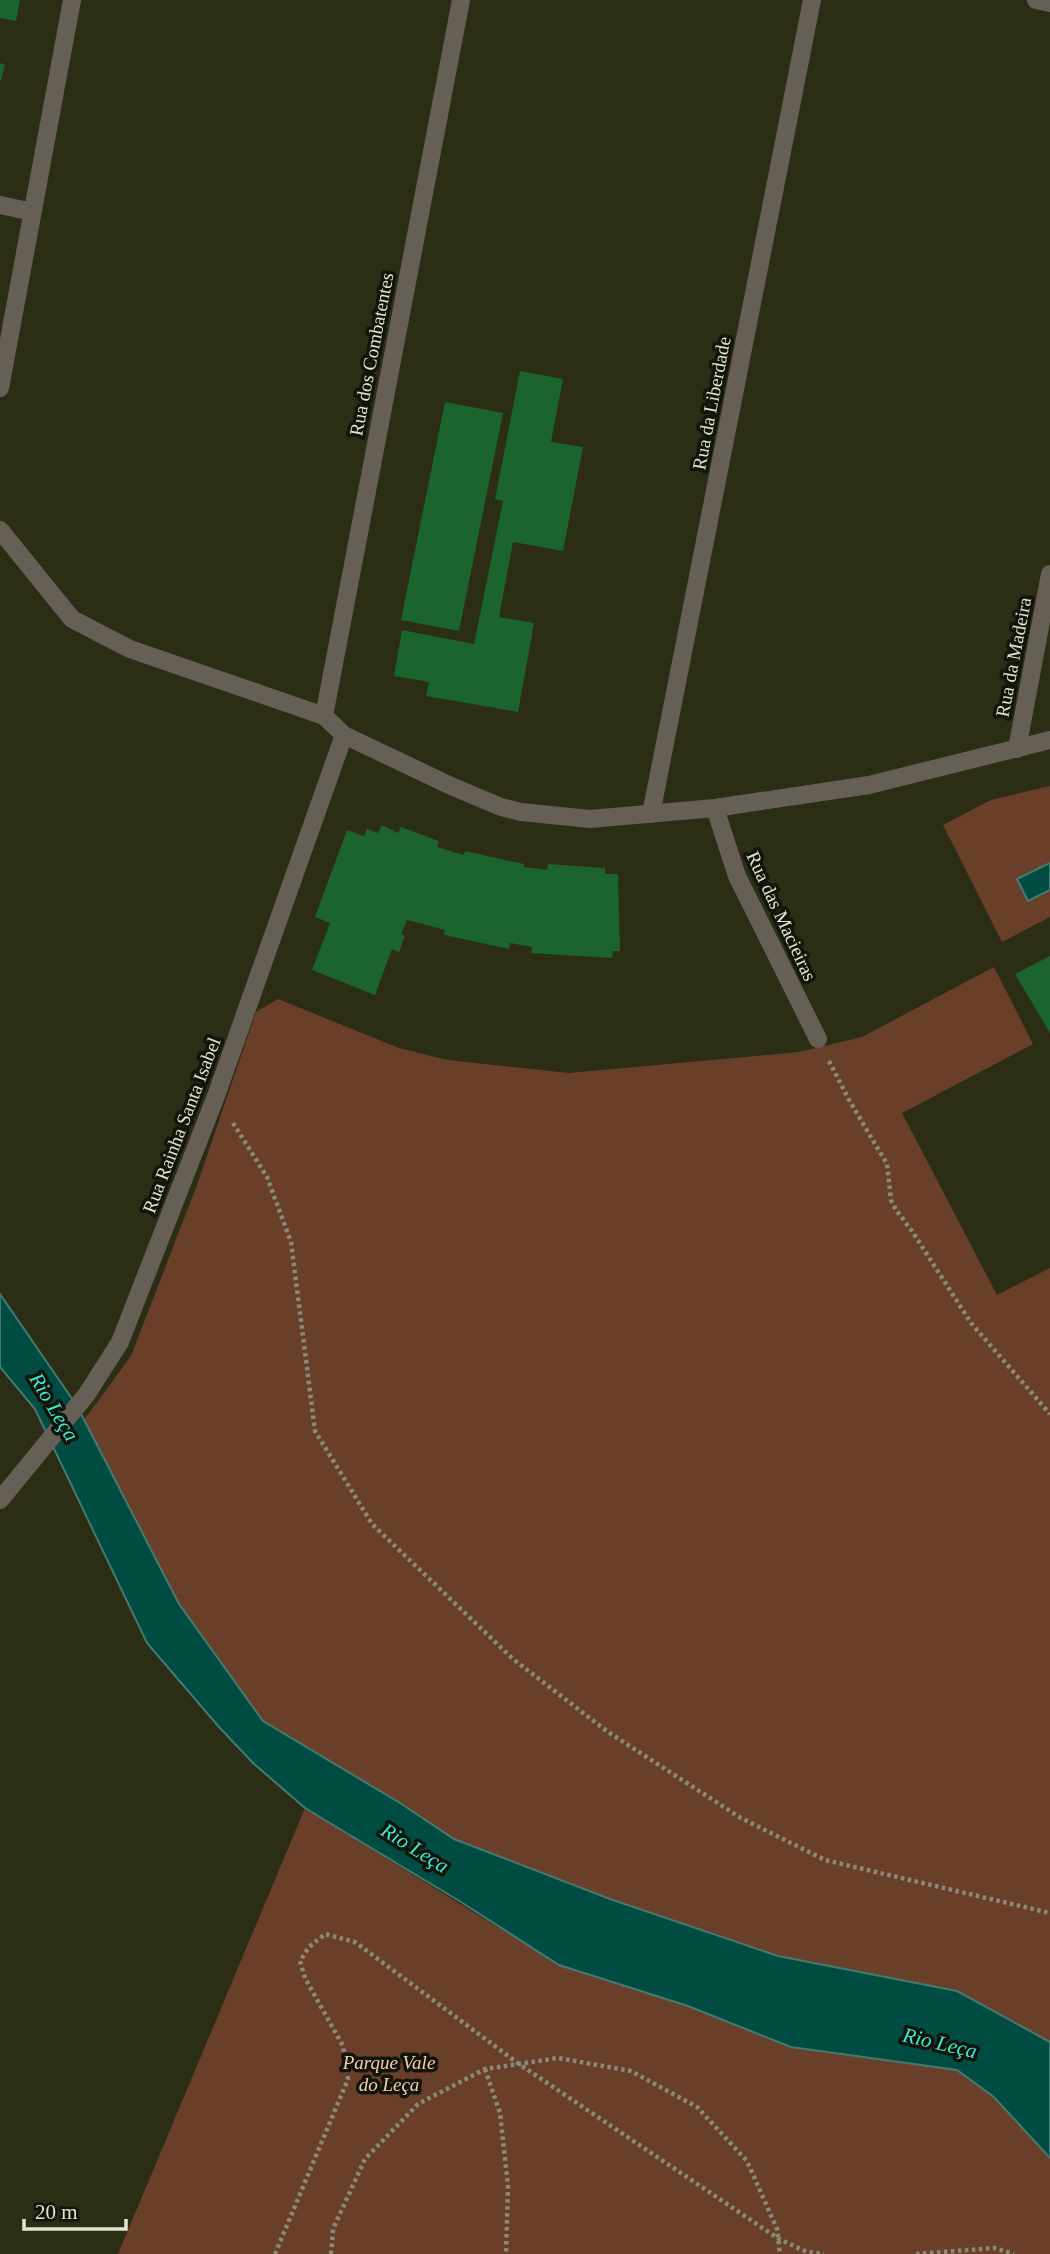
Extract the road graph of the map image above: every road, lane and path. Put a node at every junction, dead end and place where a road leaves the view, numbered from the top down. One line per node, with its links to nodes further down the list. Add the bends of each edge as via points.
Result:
1 (72, 0): 7 (street)
2 (461, 0): 11 (street, Rua dos Combatentes)
3 (812, 0): 16 (street, Rua da Liberdade)
4 (1036, 0): 5 (street)
5 (1050, 3)
6 (0, 205): 7 (street)
7 (33, 212): 8 (street)
8 (0, 388)
9 (0, 530): 11 (street, via 72,619 130,649)
10 (1050, 574): 14 (street, Rua da Madeira)
11 (324, 716): 12 (street)
12 (344, 735): 16 (street, via 501,807 590,819); 18 (street, Rua Rainha Santa Isabel)
13 (1050, 740): 14 (street)
14 (1017, 749): 15 (street, via 869,785)
15 (715, 808): 16 (street); 17 (street, Rua das Macieiras, via 737,876)
16 (651, 814)
17 (818, 1038): 19 (path, via 887,1164 896,1210 971,1322)
18 (216, 1096): 20 (street, Rua Rainha Santa Isabel, via 120,1342 87,1394); 21 (path, via 267,1177 291,1242 315,1431 372,1524 513,1658 608,1732 741,1818 825,1860)
19 (1050, 1414)
20 (0, 1500)
21 (1050, 1913)
22 (519, 2064): 23 (path); 24 (path); 24 (path, via 558,2058 631,2071 696,2107 747,2161); 25 (path, via 355,1942 325,1934 300,1961 343,2046 348,2079)
23 (485, 2069): 26 (path, via 418,2104 365,2159 333,2229); 27 (path, via 500,2113 508,2186)
24 (779, 2239): 28 (path); 29 (path)
25 (275, 2254)
26 (331, 2254)
27 (506, 2254)
28 (780, 2254)
29 (824, 2254)
30 (916, 2254): 31 (path, via 994,2248)
31 (1014, 2254)

